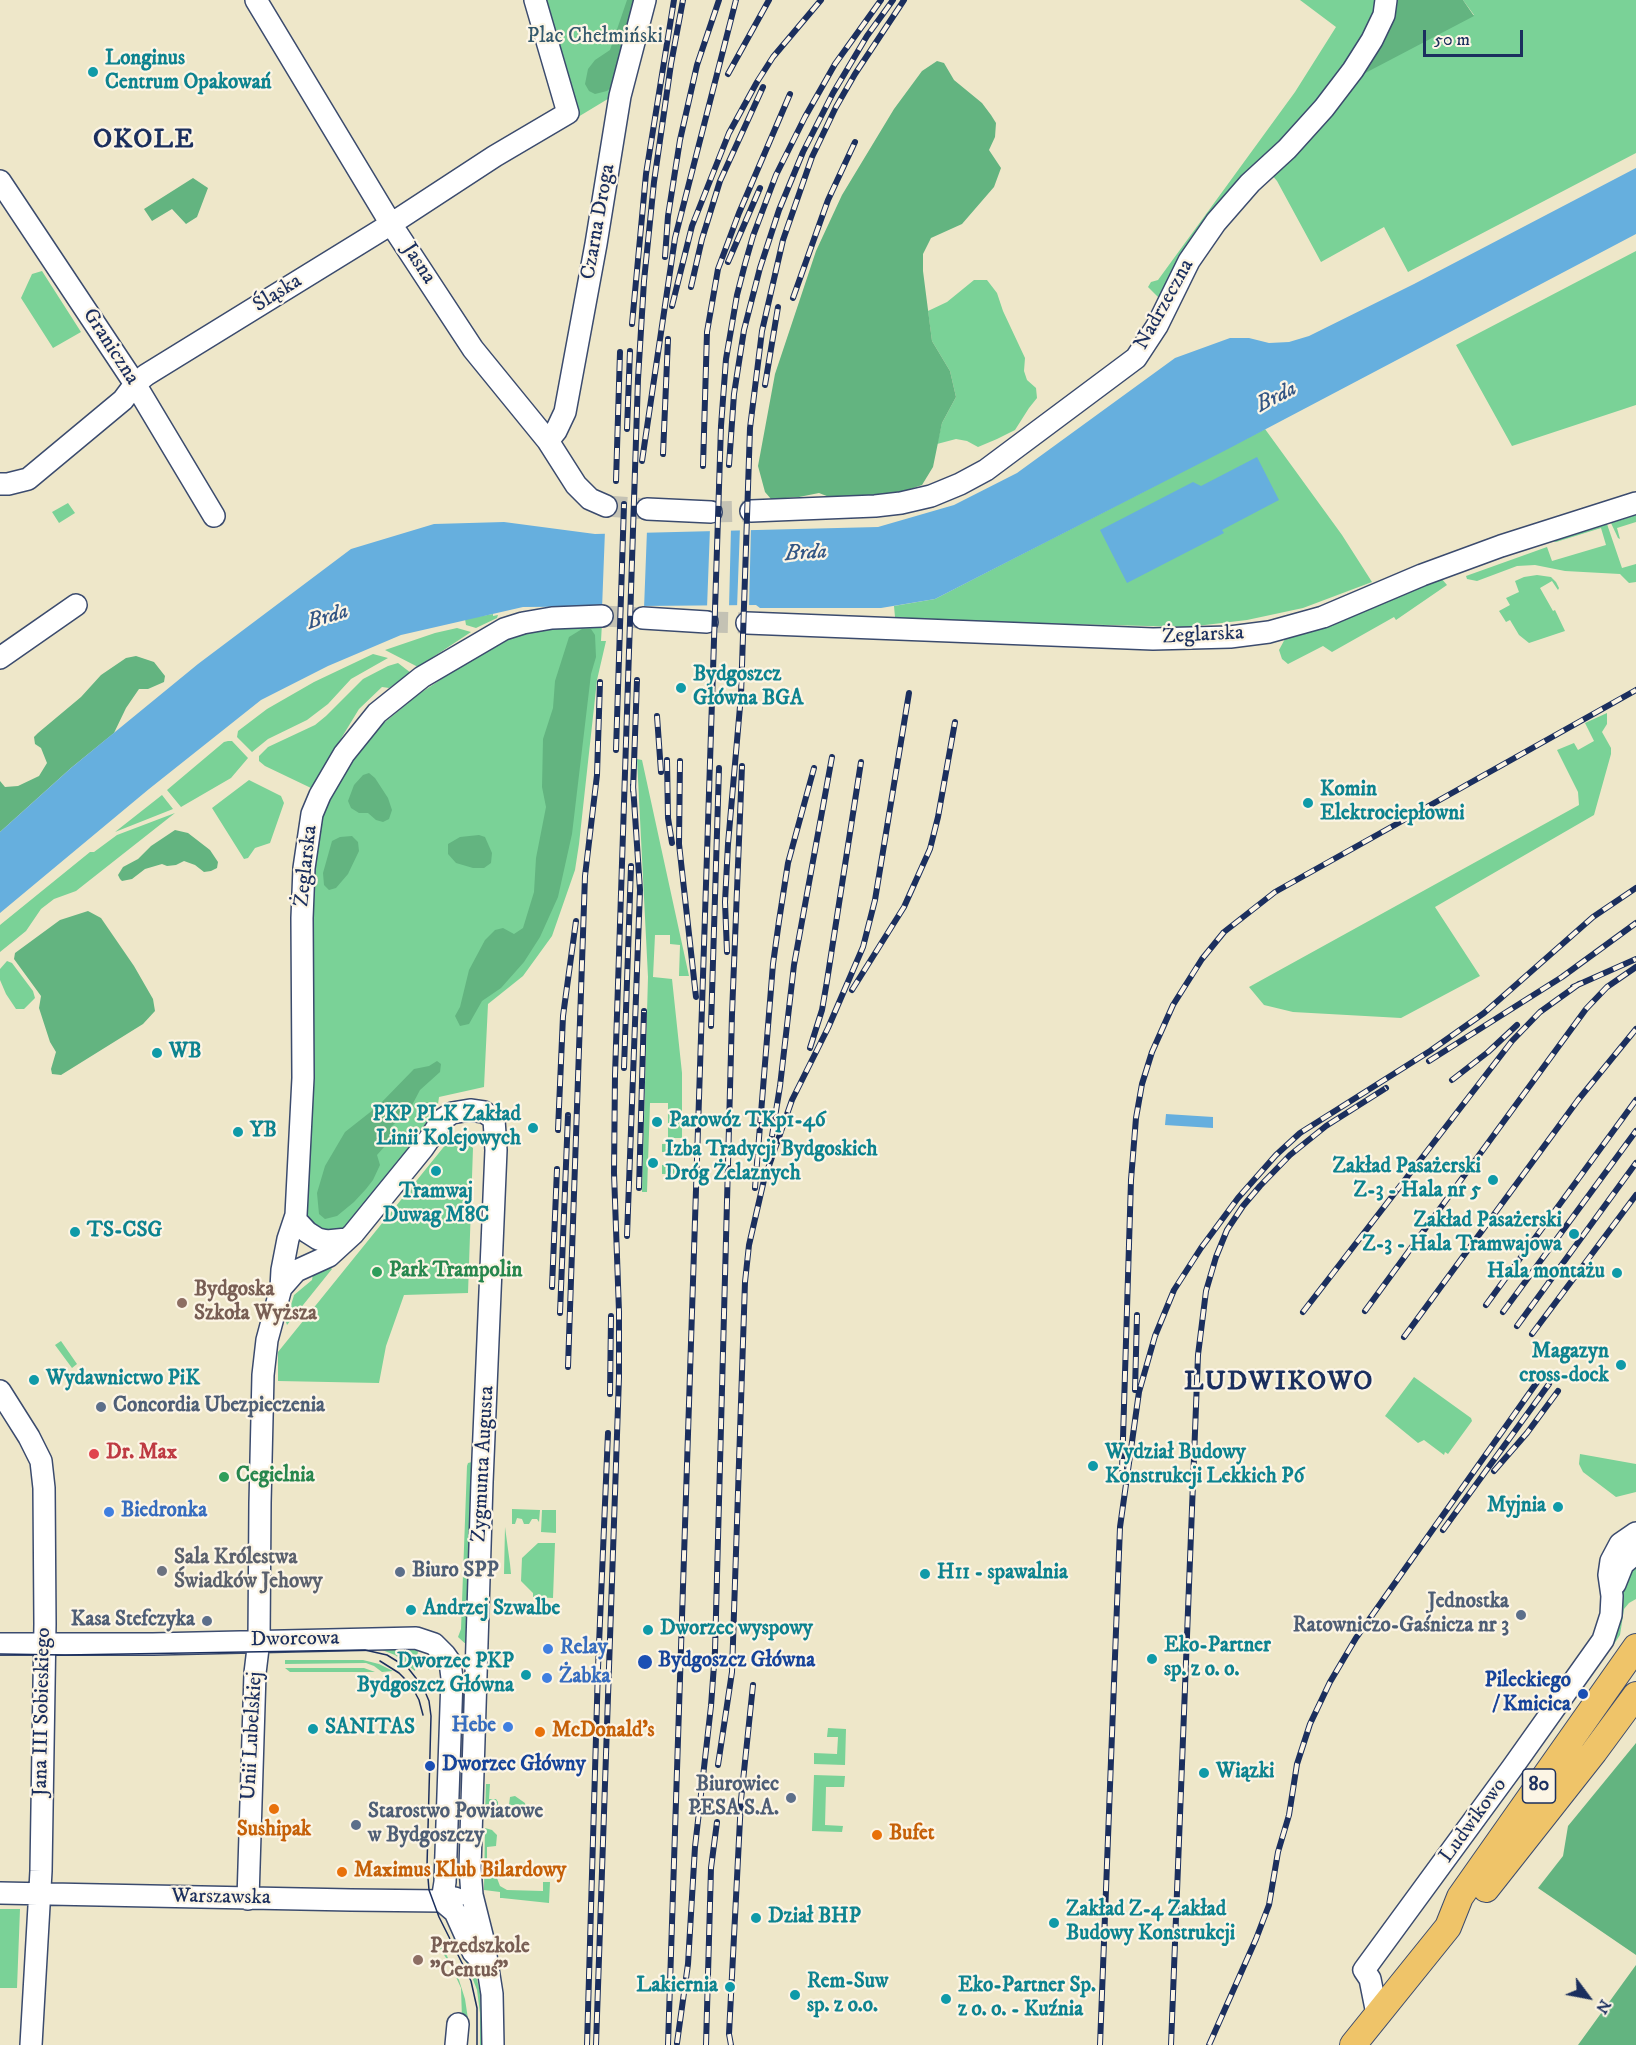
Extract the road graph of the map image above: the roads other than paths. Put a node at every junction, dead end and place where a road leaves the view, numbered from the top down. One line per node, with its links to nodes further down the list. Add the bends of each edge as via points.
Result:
1 (256, 0): 6 (street, Jasna)
2 (535, 0): 6 (street, Śląska, via 568,113)
3 (645, 0): 8 (street, Czarna Droga, via 621,91 565,412)
4 (1386, 0): 13 (street, Nadrzeczna, via 1384,15 1353,70 1309,124 1216,222 1189,261 1158,326 1136,358 986,470 931,496 875,506)
5 (0, 182): 7 (street, Graniczna)
6 (392, 224): 7 (street, Śląska); 8 (street, Jasna, via 473,349)
7 (135, 384): 9 (street, Śląska, via 123,400 28,479); 15 (street, Graniczna)
8 (548, 441): 11 (street, Jasna, via 581,490)
9 (0, 484)
10 (1636, 503): 20 (street, Żeglarska, via 1501,546 1323,617 1269,632 1162,639)
11 (606, 506)
12 (647, 509): 14 (street)
13 (751, 511)
14 (711, 512)
15 (214, 516)
16 (76, 605): 21 (street)
17 (602, 616): 22 (street, Żeglarska, via 552,618 504,629 422,677 377,713 344,754 320,795 312,814 304,868 303,1090)
18 (643, 618): 19 (street)
19 (707, 622)
20 (747, 624)
21 (0, 658)
22 (295, 1219): 23 (street, via 322,1240); 24 (street, Żeglarska, via 282,1270)
23 (347, 1239): 24 (street, via 329,1256 296,1271); 34 (street, Zygmunta Augusta, via 443,1119 470,1110 484,1112 494,1119)
24 (282, 1288): 29 (street, Unii Lubelskiej, via 264,1362)
25 (0, 1391): 31 (street, Jana III Sobieskiego, via 41,1461)
26 (1636, 1533): 28 (street, Ludwikowo, via 1620,1544 1611,1561)
27 (1636, 1554): 28 (street, Ludwikowo, via 1619,1570)
28 (1612, 1596): 41 (street, Ludwikowo, via 1610,1624 1600,1646 1364,1970 1370,1978)
29 (259, 1640): 31 (street, Dworcowa); 37 (street, Unii Lubelskiej); 38 (street, Dworcowa, via 416,1638 434,1644 446,1654 452,1678)
30 (0, 1644): 31 (street, Dworcowa)
31 (44, 1645): 36 (street, Jana III Sobieskiego)
32 (1636, 1647): 39 (main road, 80, via 1460,1897)
33 (1636, 1695): 39 (main road, 80, via 1469,1912)
34 (471, 1882): 38 (street, via 459,1896); 40 (street, Zygmunta Augusta)
35 (0, 1893): 36 (street, Warszawska)
36 (39, 1894): 37 (street, Warszawska); 42 (street, Jana III Sobieskiego)
37 (248, 1899): 38 (street, Warszawska)
38 (442, 1900): 40 (street, Zygmunta Augusta, via 456,1912 473,1952)
39 (1448, 1927): 41 (main road, 80)
40 (486, 1965): 43 (street, Zygmunta Augusta, via 493,2003)
41 (1377, 2014): 44 (main road, 80)
42 (31, 2045)
43 (492, 2045)
44 (1353, 2045)

